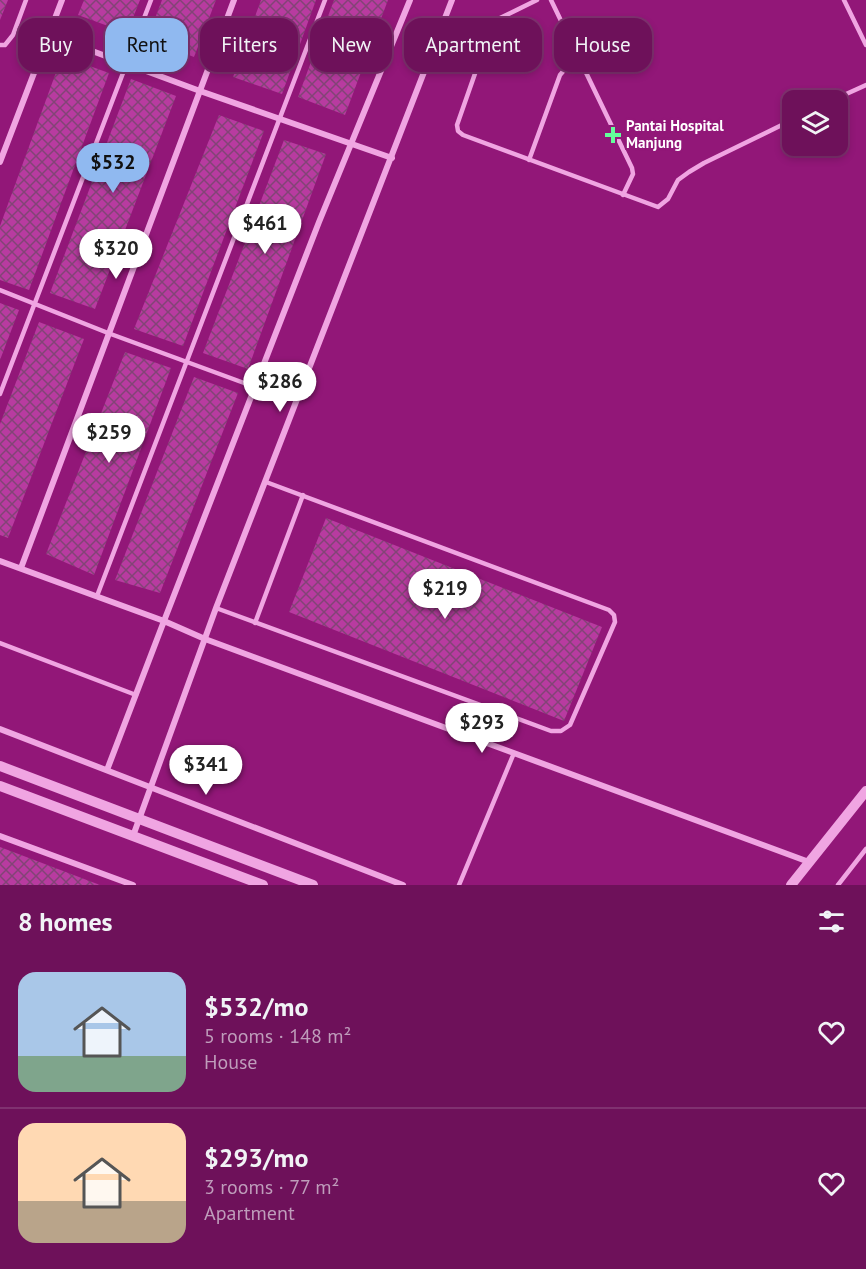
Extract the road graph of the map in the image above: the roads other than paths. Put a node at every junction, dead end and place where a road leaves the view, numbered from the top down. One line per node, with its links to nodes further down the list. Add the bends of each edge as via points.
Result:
1 (27, 0): 14 (lane, via 13,35 5,45)
2 (62, 0): 11 (street)
3 (151, 0): 12 (lane)
4 (234, 0): 22 (street)
5 (325, 0): 24 (lane)
6 (410, 0): 26 (street)
7 (453, 0): 27 (street)
8 (537, 0): 28 (lane, via 492,25 457,125 463,135)
9 (550, 0): 13 (lane)
10 (844, 0): 15 (lane)
11 (55, 18)
12 (144, 18)
13 (559, 18)
14 (0, 45)
15 (866, 45)
16 (34, 72): 29 (street)
17 (123, 72): 32 (lane)
18 (151, 72): 22 (street)
19 (563, 72): 28 (lane)
20 (586, 72): 30 (lane, via 632,168)
21 (866, 85): 23 (lane)
22 (200, 90): 24 (street); 33 (street)
23 (848, 93)
24 (280, 118): 26 (street); 34 (lane)
25 (782, 125): 30 (lane, via 689,172 658,207)
26 (351, 143): 27 (street); 35 (street)
27 (392, 158): 37 (street)
28 (530, 160): 30 (lane)
29 (0, 162)
30 (623, 195)
31 (0, 290): 32 (lane)
32 (35, 304): 33 (lane); 36 (lane)
33 (108, 333): 34 (lane); 40 (street)
34 (187, 362): 35 (lane); 41 (lane)
35 (255, 387): 43 (street)
36 (0, 394)
37 (266, 482): 38 (lane); 42 (street)
38 (303, 495): 44 (lane); 44 (lane, via 609,610 615,622 570,725 561,731 551,731)
39 (0, 561): 40 (street)
40 (21, 568): 41 (street)
41 (97, 596): 43 (street)
42 (216, 608): 44 (lane); 45 (street)
43 (164, 621): 45 (street); 47 (street)
44 (255, 623)
45 (205, 639): 49 (street); 53 (street)
46 (0, 643): 47 (lane)
47 (136, 695): 51 (street)
48 (0, 729): 51 (street)
49 (514, 753): 59 (street); 64 (lane)
50 (0, 766): 55 (street)
51 (107, 770): 53 (street)
52 (0, 786): 57 (street)
53 (151, 787): 55 (street); 63 (street)
54 (866, 791): 59 (street)
55 (139, 819): 57 (street); 62 (street)
56 (0, 836): 60 (street)
57 (133, 836): 61 (street)
58 (866, 849): 66 (lane)
59 (809, 862): 65 (street)
60 (133, 885)
61 (263, 885)
62 (313, 885)
63 (403, 885)
64 (459, 885)
65 (790, 885)
66 (838, 885)

